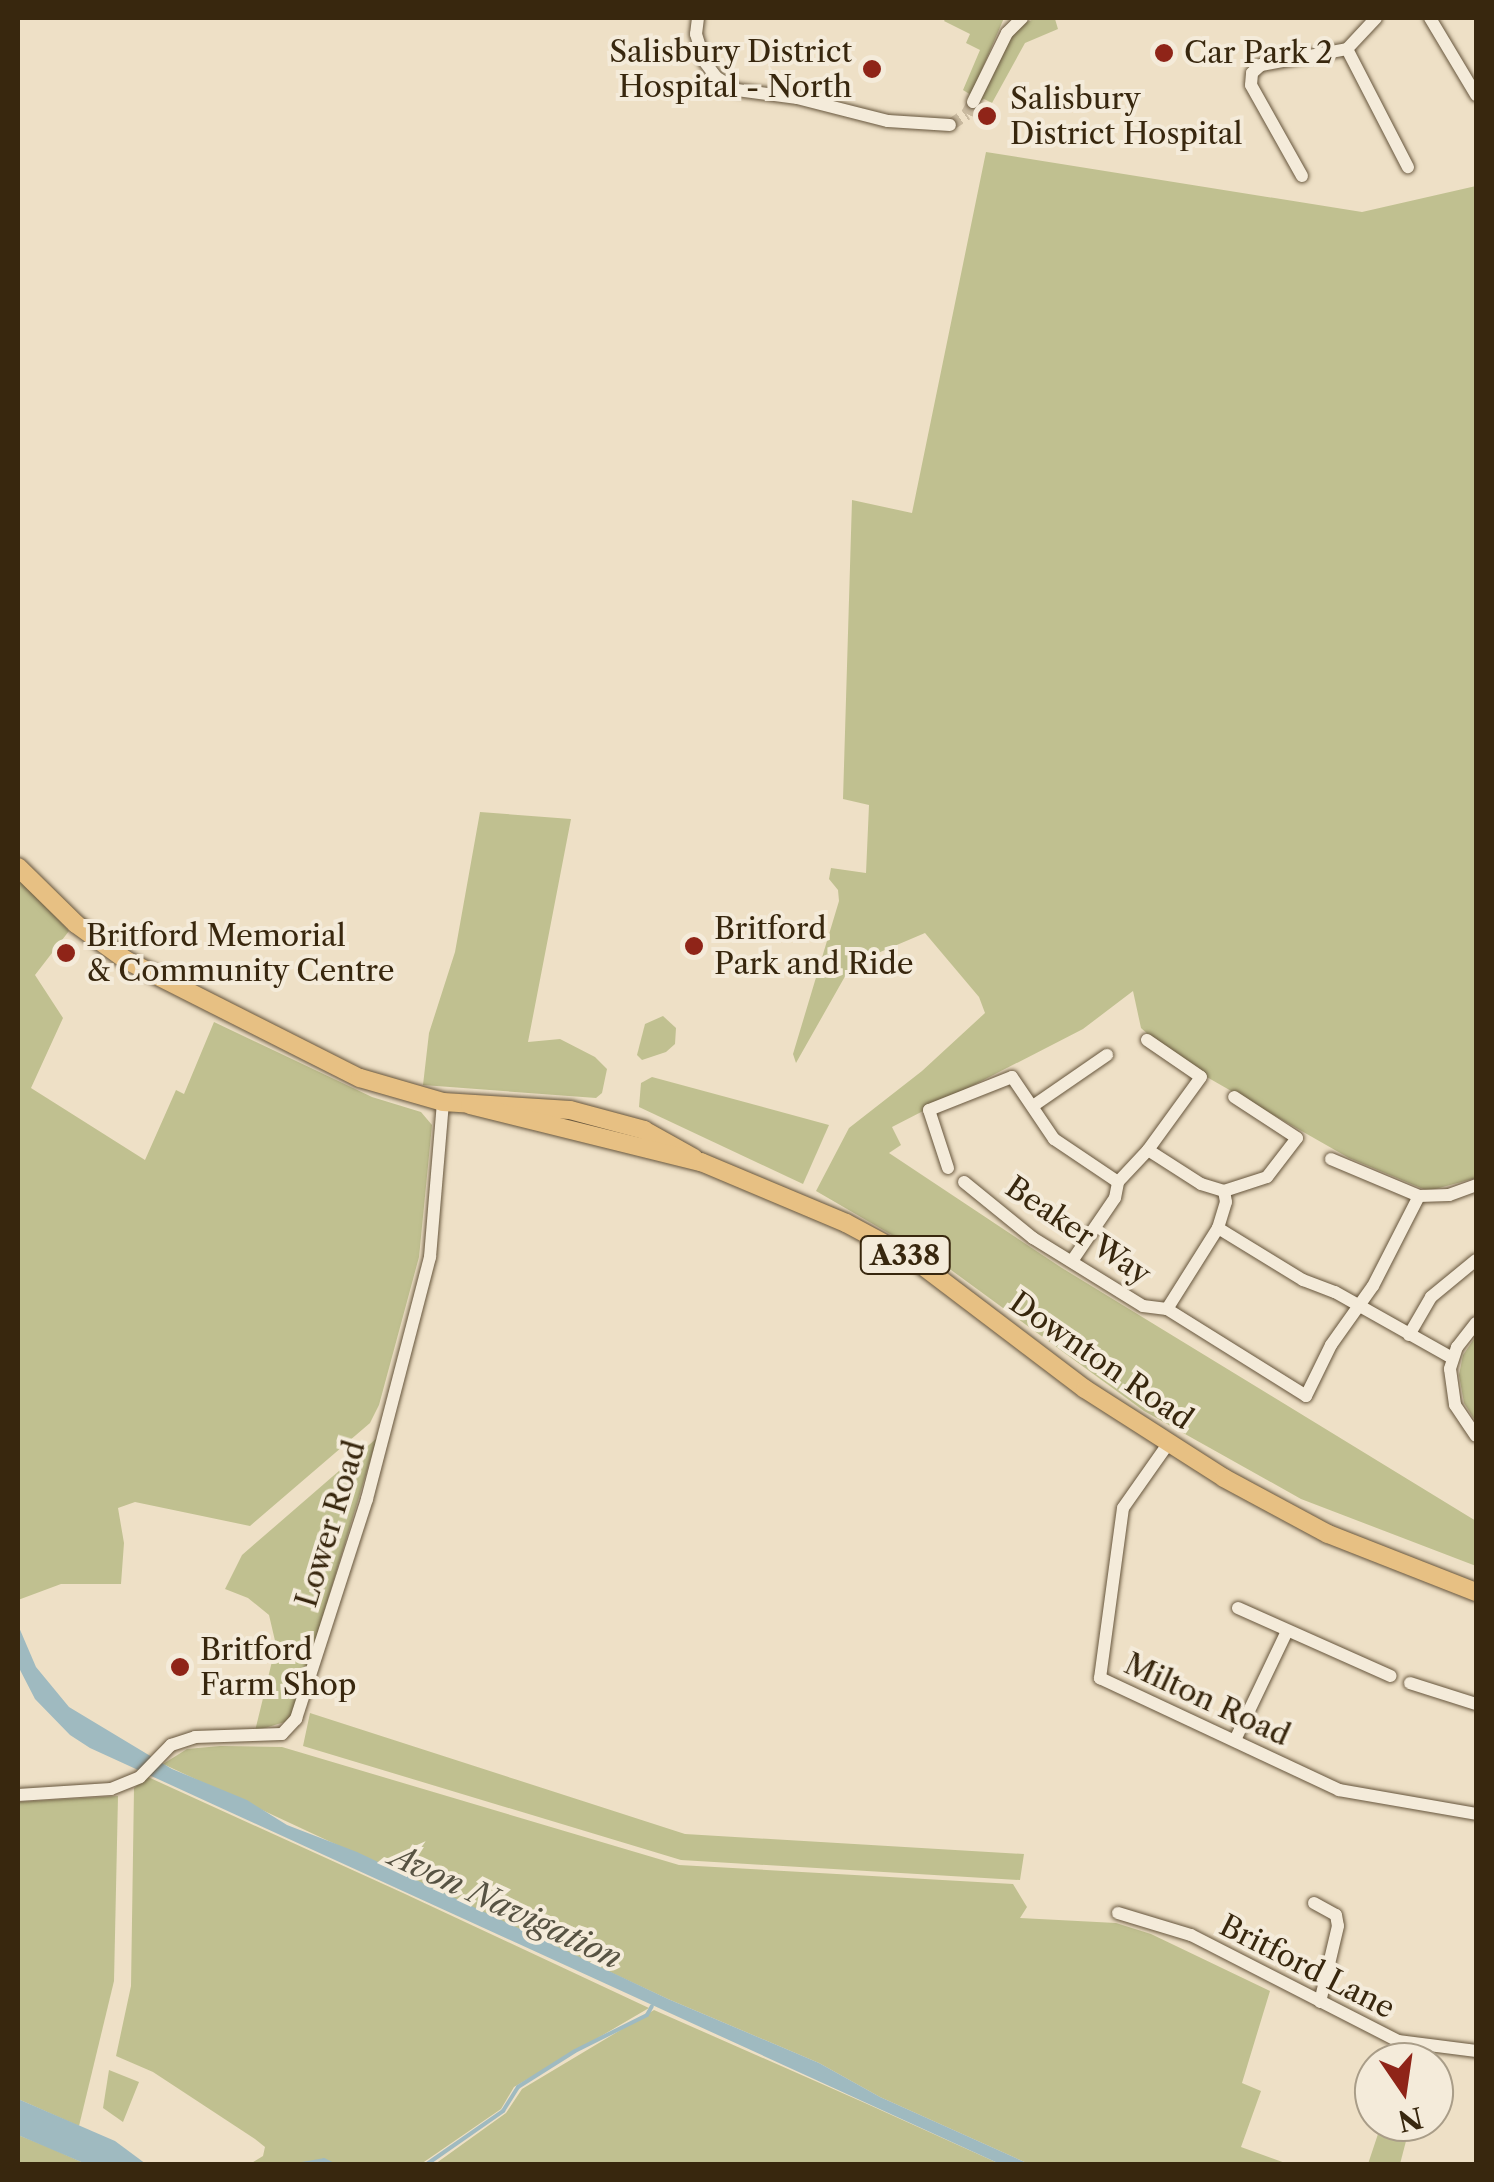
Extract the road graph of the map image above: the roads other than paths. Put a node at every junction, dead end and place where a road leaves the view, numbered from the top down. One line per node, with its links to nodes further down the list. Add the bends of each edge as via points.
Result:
1 (698, 18): 8 (street, via 704,61 736,90 888,121)
2 (1022, 18): 7 (street, via 1007,33)
3 (1376, 18): 5 (street)
4 (1430, 18): 6 (street)
5 (1347, 49): 9 (street); 10 (street, via 1261,65 1249,79)
6 (1476, 95)
7 (973, 102)
8 (950, 124)
9 (1408, 167)
10 (1302, 176)
11 (18, 866): 17 (highway, A338, via 76,924 126,960 360,1078)
12 (1146, 1040): 14 (street)
13 (1107, 1055): 18 (street)
14 (1200, 1078): 15 (street); 19 (street)
15 (1215, 1085)
16 (1234, 1097): 25 (street, via 1298,1141 1267,1177)
17 (442, 1102): 36 (highway, Downton Road / A338, via 701,1162 824,1213 915,1260); 44 (street, Lower Road, via 430,1257 367,1499 296,1719 282,1734 195,1737 156,1756 140,1777 111,1789)
18 (1033, 1106): 21 (street, via 1012,1077 929,1110); 23 (street, via 1054,1139)
19 (1148, 1150): 23 (street); 25 (street)
20 (1331, 1159): 26 (street)
21 (948, 1168)
22 (964, 1182): 29 (street, Beaker Way, via 1032,1238)
23 (1118, 1182): 29 (street, via 1115,1198)
24 (1476, 1185): 26 (street)
25 (1224, 1191): 27 (street)
26 (1419, 1196): 30 (street)
27 (1218, 1228): 30 (street, via 1302,1280); 31 (street)
28 (1476, 1260): 33 (street, via 1431,1297)
29 (1072, 1261): 31 (street, Beaker Way, via 1143,1306)
30 (1360, 1306): 31 (street, Beaker Way, via 1306,1396); 33 (street)
31 (1167, 1309)
32 (1476, 1323): 34 (street)
33 (1409, 1334): 34 (street)
34 (1452, 1358): 35 (street, via 1455,1405)
35 (1476, 1436)
36 (1168, 1444): 37 (highway, Downton Road / A338, via 1306,1524); 43 (street, Milton Road, via 1123,1508 1100,1678)
37 (1476, 1592)
38 (1238, 1608): 39 (street)
39 (1286, 1633): 40 (street); 43 (street)
40 (1391, 1676)
41 (1410, 1684): 42 (street)
42 (1476, 1704)
43 (1236, 1738): 45 (street, Milton Road, via 1339,1790)
44 (18, 1795)
45 (1476, 1814)
46 (1314, 1903): 48 (street, via 1336,1915 1338,1926)
47 (1118, 1913): 48 (street, Britford Lane, via 1191,1935)
48 (1320, 2002): 49 (street, Britford Lane, via 1398,2041)
49 (1476, 2051)

